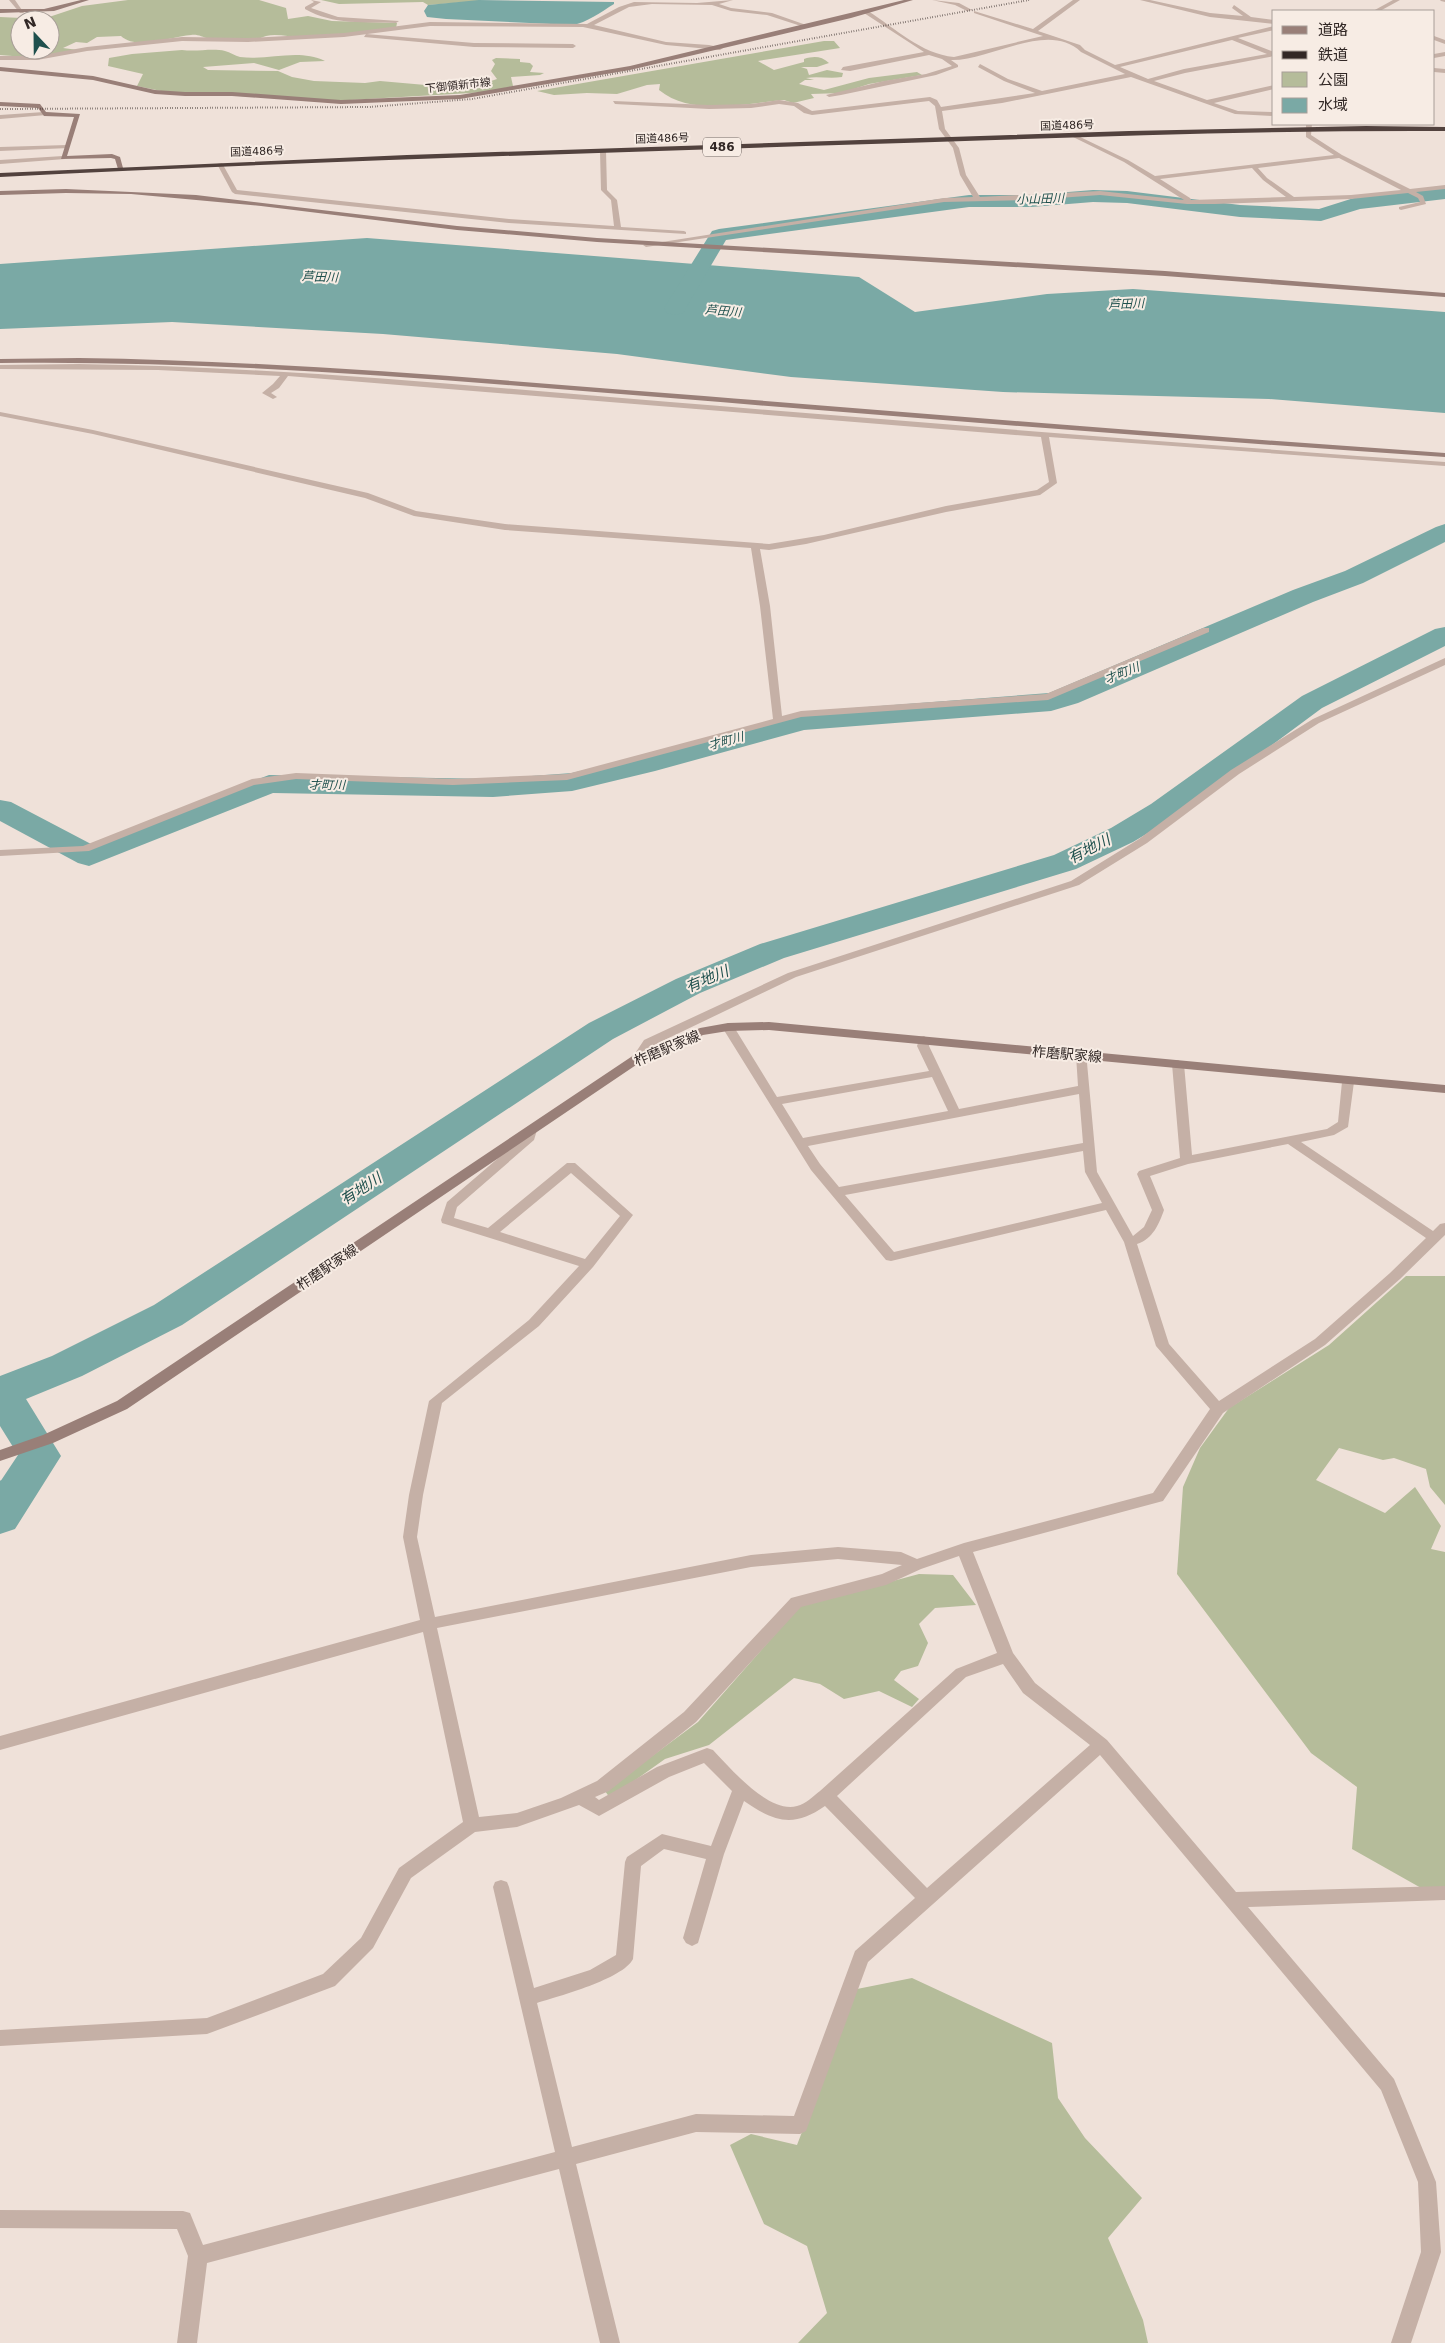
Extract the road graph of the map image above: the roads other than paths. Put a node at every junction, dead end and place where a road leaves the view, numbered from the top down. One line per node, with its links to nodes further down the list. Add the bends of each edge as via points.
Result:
1 (12, 0): 14 (street)
2 (70, 0): 11 (street)
3 (86, 0): 11 (street)
4 (314, 0): 22 (street, via 318,2 307,8 329,18 407,21)
5 (730, 0): 12 (street)
6 (910, 0): 18 (street, 下御領新市線)
7 (935, 0): 16 (street)
8 (1077, 0): 26 (street)
9 (1143, 0): 20 (street, via 1210,15)
10 (1397, 0): 17 (street)
11 (79, 3): 15 (street)
12 (713, 3): 23 (street, via 641,3); 24 (street, via 722,8 762,12)
13 (1234, 7): 20 (street)
14 (20, 10)
15 (47, 10)
16 (969, 10)
17 (1378, 10)
18 (866, 12): 24 (street, 下御領新市線); 32 (street)
19 (976, 12): 26 (street)
20 (1249, 18): 21 (street)
21 (1272, 22)
22 (415, 25): 23 (street); 27 (street)
23 (588, 26): 31 (street, via 678,45)
24 (806, 26): 31 (street, 下御領新市線)
25 (1272, 29): 29 (street)
26 (1034, 30): 28 (street)
27 (344, 34): 30 (street, via 474,45); 35 (street, via 248,40 182,39 37,58)
28 (1050, 36): 36 (street); 38 (street, via 1078,46)
29 (1234, 39): 33 (street); 38 (street)
30 (573, 46)
31 (720, 48): 39 (street, 下御領新市線, via 503,91 393,101 341,102 155,92 93,78)
32 (930, 53): 36 (street); 40 (street)
33 (1272, 53)
34 (1272, 54): 42 (street, via 1184,70)
35 (0, 58)
36 (945, 59): 45 (street, via 956,66 938,74)
37 (980, 66): 44 (street, via 1006,80)
38 (1114, 66): 41 (street)
39 (0, 69)
40 (843, 69)
41 (1131, 74): 42 (street); 44 (street)
42 (1148, 80): 47 (street)
43 (1272, 87): 47 (street)
44 (1043, 93): 49 (street)
45 (829, 95)
46 (615, 102): 49 (street, via 709,107 779,102 796,104 812,113 930,99)
47 (1207, 103): 51 (street, via 1237,113)
48 (0, 104): 50 (street, via 40,106)
49 (940, 109): 56 (street, via 940,126)
50 (44, 114): 52 (street); 59 (street, via 78,115)
51 (1272, 114)
52 (0, 116)
53 (1272, 124): 56 (highway, 国道486号 / 486)
54 (1309, 126): 55 (highway, 国道486号 / 486); 57 (highway, 国道486号 / 486); 62 (street, via 1308,136)
55 (1445, 129)
56 (944, 134): 58 (street); 66 (highway, 国道486号 / 486)
57 (1074, 136): 58 (highway, 国道486号 / 486); 70 (street)
58 (951, 140): 61 (highway, 国道486号 / 486); 74 (street, via 959,155 963,174)
59 (66, 147): 60 (street); 63 (street)
60 (0, 149)
61 (603, 151): 65 (highway, 国道486号 / 486); 78 (street, via 604,190 614,200)
62 (1340, 156): 67 (street); 72 (street)
63 (63, 158): 64 (street); 66 (street, via 112,156 118,158)
64 (0, 162)
65 (220, 164): 66 (highway, 国道486号 / 486); 78 (street, via 235,192 509,221)
66 (120, 165): 68 (highway, 国道486号 / 486); 69 (highway, 国道486号 / 486)
67 (1253, 166): 70 (street); 75 (street)
68 (0, 169)
69 (0, 175)
70 (1154, 178): 76 (street, via 1188,199)
71 (1445, 187): 72 (street)
72 (1411, 192): 75 (street); 77 (street, via 1422,197 1424,203)
73 (0, 193): 80 (street, via 110,190)
74 (977, 198): 76 (street, via 1100,193); 79 (street)
75 (1294, 200): 76 (street)
76 (1187, 202)
77 (1401, 208)
78 (618, 229): 79 (street)
79 (705, 234): 80 (street)
80 (646, 245): 81 (street, via 1130,271)
81 (1445, 295)
82 (0, 361): 83 (street)
83 (191, 362): 85 (street); 90 (street)
84 (0, 367): 85 (street)
85 (217, 370): 86 (street)
86 (286, 373): 87 (street, via 276,386 266,392); 89 (street)
87 (273, 397)
88 (0, 414): 92 (street, via 93,432 368,496 414,512 505,527)
89 (1045, 435): 91 (street); 92 (street, via 1053,484 1040,492 932,512 836,537)
90 (1445, 455)
91 (1445, 464)
92 (755, 546): 95 (street)
93 (1206, 630): 95 (street, via 1048,697 801,714)
94 (1442, 665): 100 (street, via 1316,721 1235,772 1143,841 1075,884 792,975 648,1043)
95 (778, 720): 96 (street, via 567,777 454,782 296,776 252,782 85,849)
96 (0, 853)
97 (728, 1027): 98 (street, 柞磨駅家線, via 769,1026); 100 (street, 柞磨駅家線, via 700,1032); 106 (street)
98 (924, 1040): 99 (street, 柞磨駅家線); 102 (street, via 923,1046)
99 (1082, 1055): 101 (street, 柞磨駅家線); 104 (street)
100 (638, 1058): 108 (street, 柞磨駅家線)
101 (1178, 1064): 103 (street, 柞磨駅家線); 112 (street)
102 (936, 1073): 106 (street); 107 (street)
103 (1348, 1082): 105 (street, 柞磨駅家線); 109 (street, via 1344,1124 1330,1132)
104 (1085, 1089): 107 (street); 111 (street)
105 (1445, 1089)
106 (774, 1101): 110 (street)
107 (954, 1114): 110 (street)
108 (531, 1130): 116 (street, via 530,1137 451,1205 448,1220); 121 (street, 柞磨駅家線, via 122,1405 48,1439)
109 (1289, 1139): 112 (street); 117 (street)
110 (800, 1143): 113 (street)
111 (1090, 1146): 113 (street); 114 (street, via 1091,1172)
112 (1186, 1160): 118 (street, via 1143,1174 1158,1210 1150,1229 1140,1240)
113 (836, 1192): 114 (street, via 891,1257)
114 (1109, 1204): 118 (street)
115 (1445, 1227): 117 (street)
116 (490, 1233): 119 (street); 119 (street, via 571,1166 627,1215)
117 (1434, 1238): 120 (street, via 1320,1342)
118 (1130, 1242): 120 (street, via 1162,1346)
119 (588, 1264): 124 (street, via 534,1323 436,1401 410,1538)
120 (1218, 1409): 122 (street, via 1158,1497)
121 (0, 1456)
122 (964, 1549): 123 (street); 125 (street)
123 (916, 1565): 124 (street, via 901,1558 838,1553 751,1561); 129 (street, via 886,1579 796,1602 690,1717 603,1786)
124 (428, 1624): 126 (street); 131 (street)
125 (1006, 1656): 127 (street, via 1029,1688); 130 (street, via 961,1673)
126 (0, 1742)
127 (1101, 1745): 135 (street); 136 (street)
128 (741, 1790): 129 (street, via 707,1755 663,1772 599,1809); 130 (street, via 774,1812 799,1813); 132 (street)
129 (581, 1796): 131 (street, via 517,1820)
130 (826, 1796): 135 (street)
131 (472, 1825): 139 (street, via 405,1873 367,1943 328,1980 207,2026)
132 (716, 1854): 137 (street); 138 (street, via 662,1841 633,1862 624,1959 595,1976)
133 (501, 1887): 138 (street)
134 (1445, 1893): 136 (street)
135 (927, 1899): 140 (street, via 861,1957 800,2125 696,2123)
136 (1231, 1900): 145 (street, via 1388,2085 1427,2182 1431,2252)
137 (692, 1938)
138 (528, 1998): 140 (street)
139 (0, 2038)
140 (567, 2157): 142 (street); 144 (street)
141 (0, 2219): 142 (street, via 182,2220)
142 (198, 2256): 143 (street)
143 (188, 2343)
144 (610, 2343)
145 (1401, 2343)

